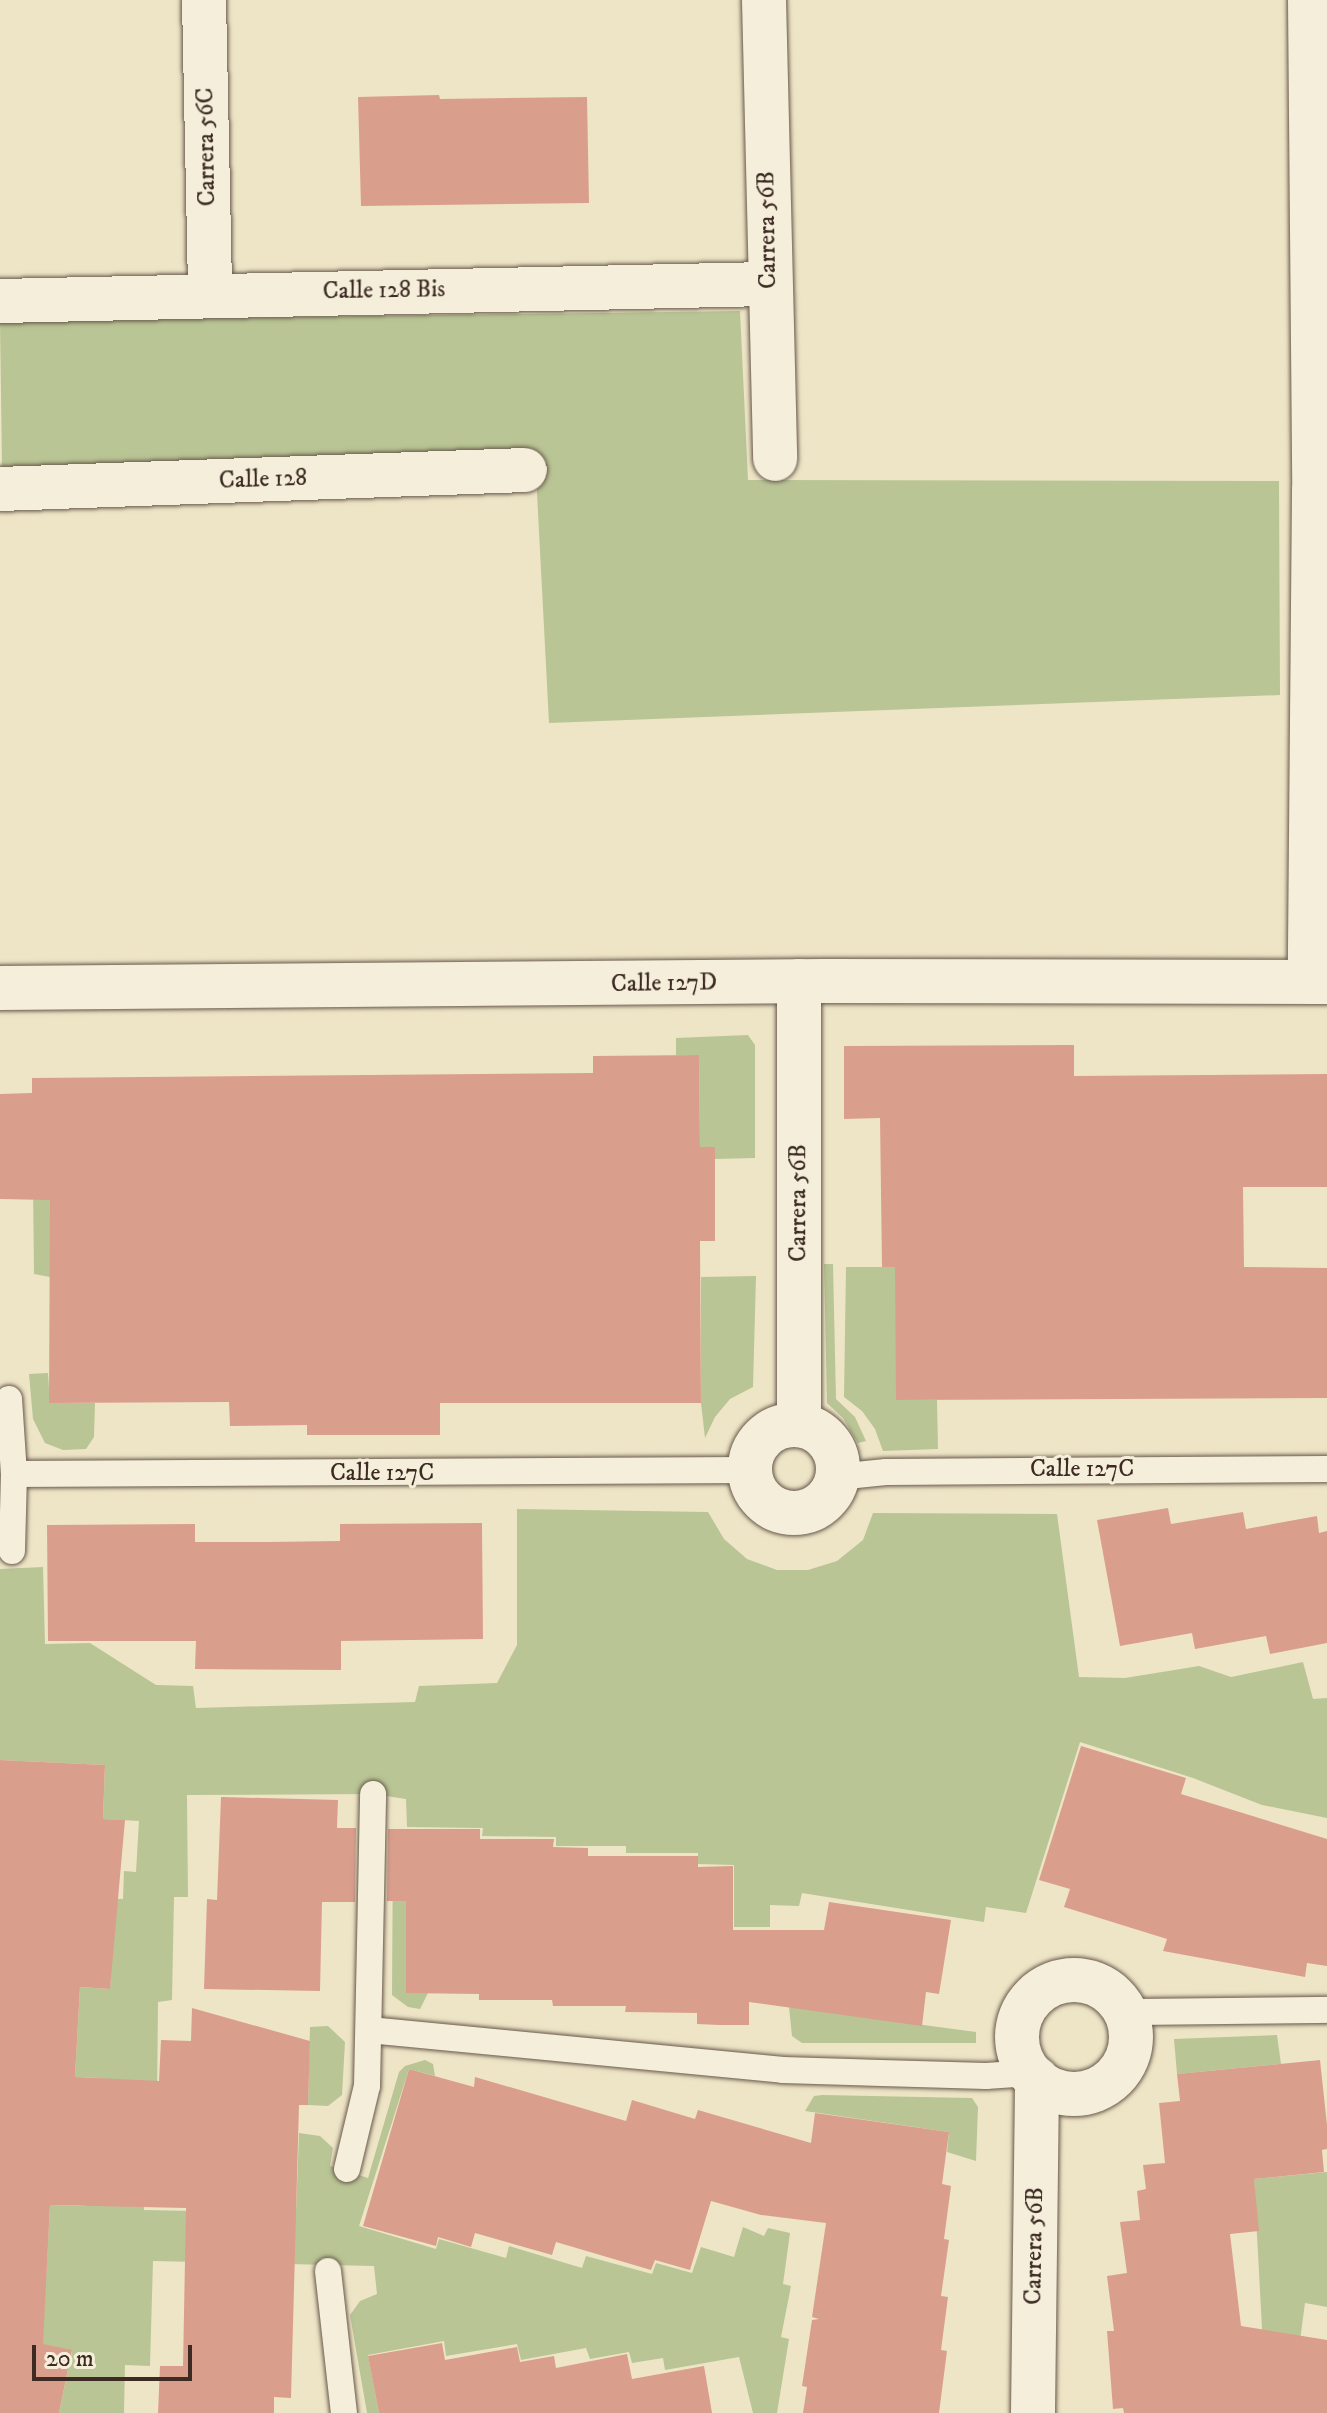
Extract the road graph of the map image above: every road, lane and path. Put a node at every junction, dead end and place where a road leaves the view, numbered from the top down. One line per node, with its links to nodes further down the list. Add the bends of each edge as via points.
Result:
1 (204, 0): 5 (street, Carrera 56C)
2 (764, 0): 4 (street, Carrera 56B)
3 (1310, 0): 11 (street)
4 (769, 284): 5 (street, Calle 128 Bis); 7 (street, Carrera 56B)
5 (210, 294): 6 (street, Calle 128 Bis)
6 (0, 301)
7 (775, 459)
8 (525, 470): 9 (street, Calle 128)
9 (0, 489)
10 (799, 981): 11 (street, Calle 127D); 12 (street, Calle 127D); 14 (street, Carrera 56B)
11 (1319, 982)
12 (0, 988)
13 (9, 1399): 17 (lane)
14 (799, 1425): 16 (street, via 769,1432 751,1456); 18 (street, via 825,1437 834,1450)
15 (1327, 1469): 18 (lane, Calle 127C, via 886,1472)
16 (749, 1470): 17 (lane, Calle 127C); 18 (street, via 758,1497 782,1513 797,1514 829,1497)
17 (14, 1474): 19 (lane)
18 (837, 1477)
19 (12, 1551)
20 (373, 1794): 23 (lane)
21 (1327, 2010): 22 (lane)
22 (1125, 2012): 24 (street, via 1130,2050 1111,2081 1078,2094 1061,2092); 24 (street, Carrera 56B, via 1114,1996 1079,1980 1041,1990 1019,2022 1017,2042 1021,2059)
23 (369, 2030): 24 (lane, via 783,2070); 25 (lane, via 367,2086)
24 (1034, 2076): 28 (street, Carrera 56B)
25 (347, 2169)
26 (328, 2271): 27 (lane)
27 (344, 2413)
28 (1033, 2413)

